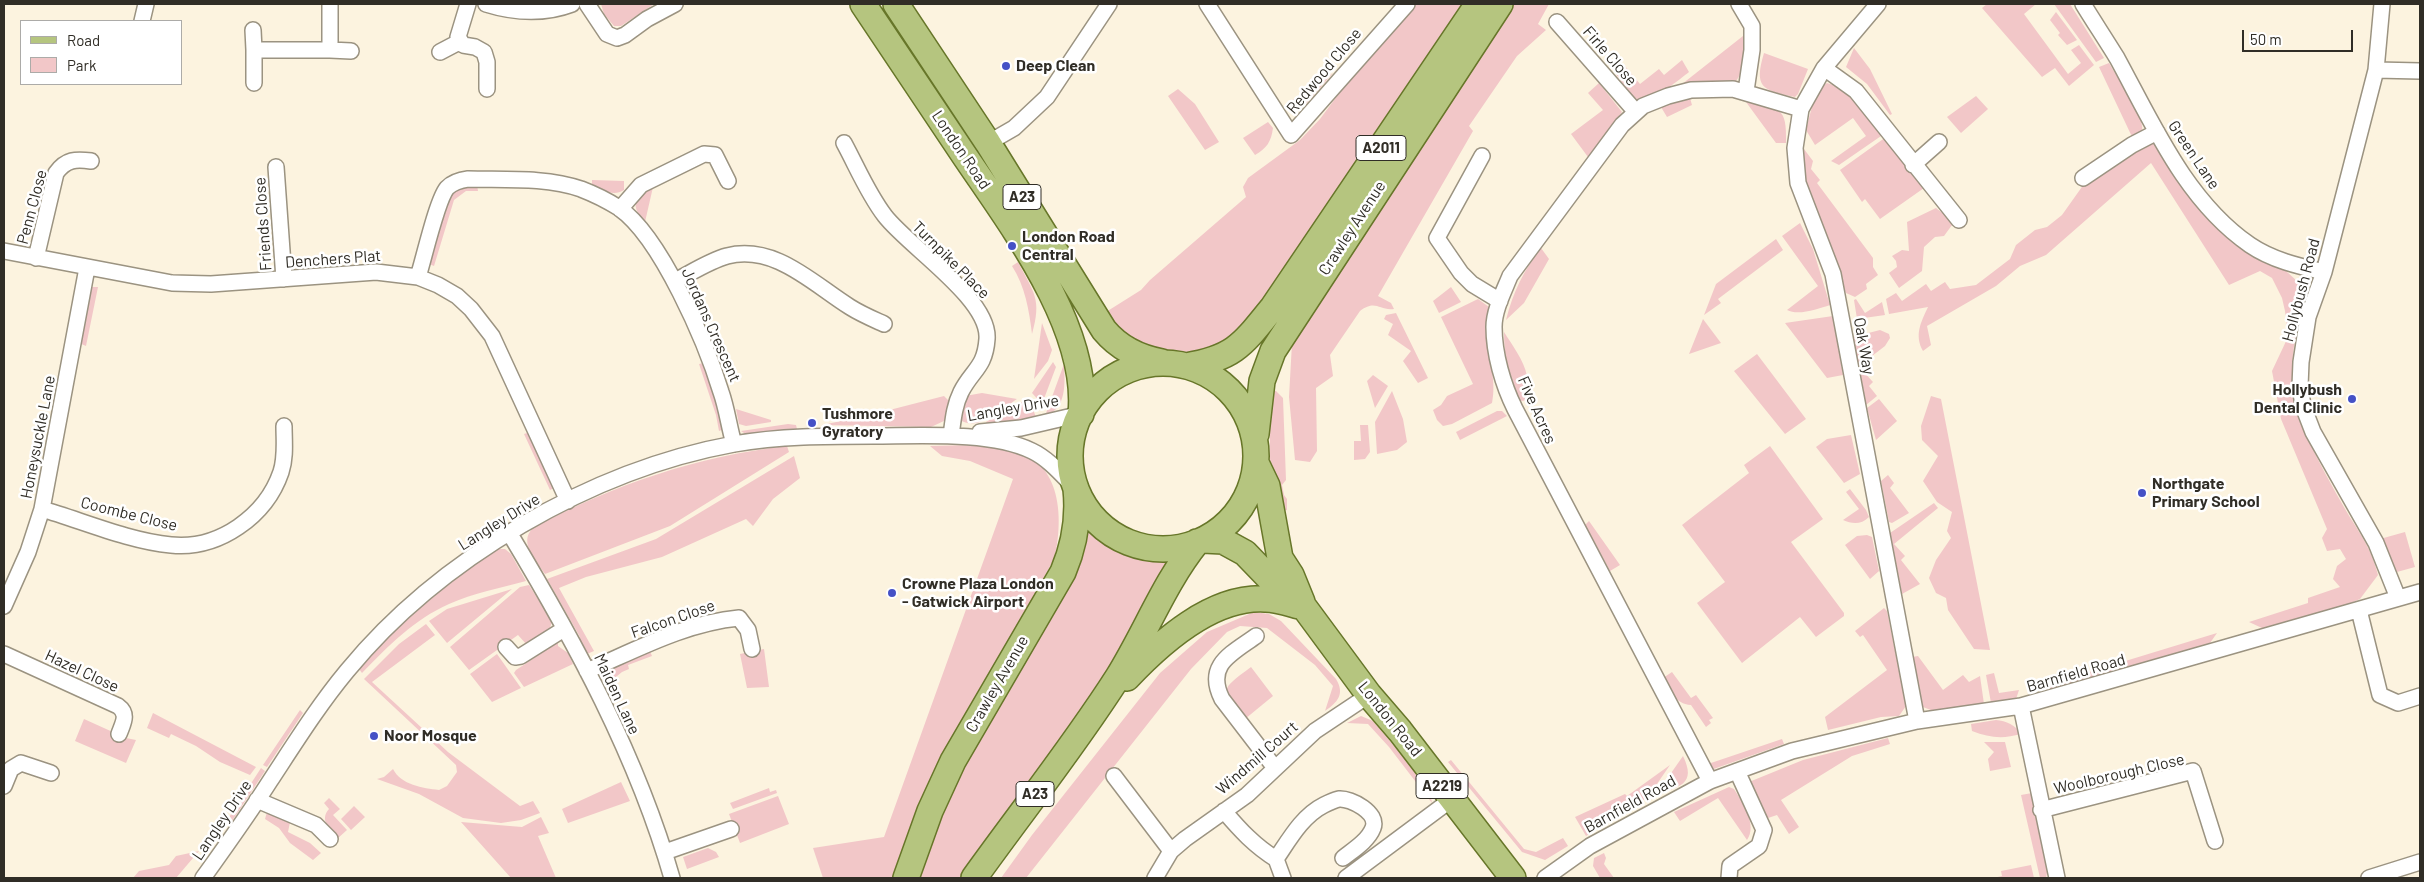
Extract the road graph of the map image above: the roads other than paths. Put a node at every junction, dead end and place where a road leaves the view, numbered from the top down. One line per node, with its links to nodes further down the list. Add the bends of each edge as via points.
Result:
1 (146, 4): 19 (street)
2 (330, 4): 24 (street)
3 (468, 4): 22 (street, via 458,32)
4 (486, 4): 5 (street, via 530,12)
5 (572, 4)
6 (587, 4): 7 (street, via 607,34 617,38)
7 (674, 4)
8 (863, 4): 57 (main road, London Road / A23, via 1019,237 1047,286 1074,351)
9 (896, 4): 36 (main road, London Road / A23)
10 (1109, 4): 36 (street, via 1048,97 1014,128)
11 (1207, 4): 12 (street, Redwood Close, via 1291,135)
12 (1407, 4)
13 (1478, 4): 56 (main road, Crawley Avenue / A2011, via 1244,344 1208,362)
14 (1500, 4): 61 (main road, Crawley Avenue / A2011, via 1273,351 1262,381)
15 (1739, 4): 32 (street, via 1752,26)
16 (1878, 4): 27 (street, Oak Way)
17 (2083, 4): 35 (street, Green Lane, via 2116,56)
18 (2382, 4): 28 (street, Hollybush Road)
19 (142, 20)
20 (1557, 22): 34 (street, Firle Close)
21 (253, 30): 23 (street)
22 (459, 42): 26 (street); 31 (street, via 484,52)
23 (254, 50): 24 (street); 30 (street)
24 (330, 50): 25 (street)
25 (351, 51)
26 (440, 52)
27 (1824, 68): 33 (street, Oak Way); 41 (street, via 1856,91)
28 (2376, 70): 29 (street); 50 (street, Hollybush Road)
29 (2420, 71)
30 (254, 83)
31 (487, 89)
32 (1746, 91): 33 (street, Five Acres); 34 (street, Five Acres, via 1691,90 1668,96)
33 (1802, 109): 82 (street, Oak Way, via 1795,148 1798,183 1833,274)
34 (1636, 112): 54 (street, Five Acres, via 1622,125 1510,276)
35 (2157, 132): 43 (street); 50 (street, Green Lane, via 2192,188 2224,225 2250,246 2280,261)
36 (988, 142): 56 (main road, London Road / A23, via 1104,330 1136,354)
37 (1939, 142): 41 (street)
38 (844, 143): 59 (street, Turnpike Place, via 883,214 966,295 985,323 987,337 981,366 955,406)
39 (1482, 156): 54 (street, via 1437,238 1466,279)
40 (91, 161): 48 (street, Penn Close, via 70,160 56,172)
41 (1913, 165): 46 (street)
42 (276, 167): 52 (street, Friends Close)
43 (2083, 178)
44 (728, 181): 45 (street, via 715,155 704,154 641,185)
45 (620, 209): 51 (street, Jordans Crescent, via 564,185 494,179 459,181 442,196); 53 (street, Jordans Crescent, via 656,251)
46 (1959, 220)
47 (4, 251): 48 (street, Denchers Plat)
48 (36, 258): 49 (street, Denchers Plat)
49 (87, 268): 52 (street, Denchers Plat, via 182,283); 64 (street, Honeysuckle Lane)
50 (2324, 272): 68 (street, Hollybush Road, via 2304,336 2300,386 2303,406 2326,458 2376,543)
51 (418, 277): 52 (street, Denchers Plat, via 376,272); 63 (street, Denchers Plat, via 457,296 492,336)
52 (284, 279)
53 (674, 281): 55 (street, via 724,257 750,254 801,272 852,308); 60 (street, Jordans Crescent, via 717,380)
54 (1500, 301): 88 (street, Five Acres, via 1494,326 1499,365 1510,400)
55 (884, 324)
56 (1178, 365): 57 (main road, Crawley Avenue, via 1140,366 1118,375 1101,388); 61 (main road, London Road, via 1204,372 1229,390 1247,416)
57 (1081, 414): 59 (street, Langley Drive, via 1021,428); 62 (main road, via 1071,450)
58 (284, 426): 64 (street, Coombe Close, via 283,463 272,491 249,519 220,537 172,546)
59 (951, 436): 60 (street, Langley Drive, via 794,436); 62 (street, Langley Drive, via 1000,440 1031,450)
60 (734, 444): 63 (street, Langley Drive, via 653,466)
61 (1256, 453): 66 (main road, Crawley Avenue, via 1250,489 1241,506 1226,525); 70 (main road, London Road / A2219, via 1267,486 1280,558)
62 (1076, 489): 66 (main road, via 1097,521 1125,541 1170,549); 104 (main road, Crawley Avenue, via 1076,523 1063,572 949,768)
63 (568, 501): 65 (street, Langley Drive)
64 (42, 509): 69 (street, Honeysuckle Lane, via 28,552)
65 (510, 534): 72 (street, Maiden Lane); 91 (street, Langley Drive, via 438,583 372,642 327,695)
66 (1200, 541): 70 (main road, London Road / A2219, via 1223,541 1245,553); 81 (main road, A23, via 1177,568 1127,662)
67 (2420, 592): 68 (street, Barnfield Road)
68 (2398, 598): 71 (street, Barnfield Road)
69 (4, 606)
70 (1304, 607): 78 (main road, London Road / A2219); 81 (main road, via 1262,599 1206,614 1156,649)
71 (2359, 610): 79 (street, via 2380,695 2398,703); 80 (street, Barnfield Road)
72 (564, 629): 74 (street, via 520,656 516,657); 77 (street, Maiden Lane)
73 (1256, 636): 84 (street, via 1228,656 1215,676 1222,699)
74 (506, 647)
75 (752, 649): 77 (street, Falcon Close, via 744,622 731,618 666,637)
76 (4, 654): 83 (street, Hazel Close, via 118,706 125,718)
77 (587, 672): 98 (street, Maiden Lane, via 635,774)
78 (1369, 695): 84 (street, Windmill Court, via 1314,731); 90 (main road, London Road / A2219)
79 (2420, 696)
80 (2021, 706): 82 (street, Barnfield Road); 92 (street)
81 (1097, 710): 105 (main road, A23)
82 (1918, 721): 85 (street, Barnfield Road, via 1801,749)
83 (119, 734)
84 (1275, 768): 93 (street, Windmill Court, via 1247,795)
85 (1737, 771): 88 (street, Barnfield Road); 111 (street, via 1764,830 1759,846 1730,866)
86 (51, 773): 89 (street, via 21,763 11,769)
87 (1114, 776): 97 (street)
88 (1710, 781): 110 (street, Barnfield Road, via 1590,846)
89 (4, 786)
90 (1452, 799): 108 (street); 109 (main road, London Road / A2219)
91 (257, 800): 95 (street, via 316,825); 102 (street, Langley Drive)
92 (2042, 810): 96 (street, Woolborough Close, via 2193,771); 112 (street)
93 (1224, 811): 97 (street, Windmill Court); 100 (street, via 1259,849)
94 (731, 828): 98 (street)
95 (330, 839)
96 (2215, 841)
97 (1171, 851): 106 (street, Windmill Court)
98 (665, 852): 103 (street, Maiden Lane)
99 (1343, 858): 100 (street, via 1359,846 1373,828 1374,821 1353,802 1338,799 1310,815)
100 (1276, 859): 107 (street)
101 (2420, 862): 113 (street)
102 (203, 878)
103 (672, 878)
104 (906, 878)
105 (974, 878)
106 (1155, 878)
107 (1283, 878)
108 (1346, 878)
109 (1513, 878)
110 (1545, 878)
111 (1729, 878)
112 (2057, 878)
113 (2369, 878)

